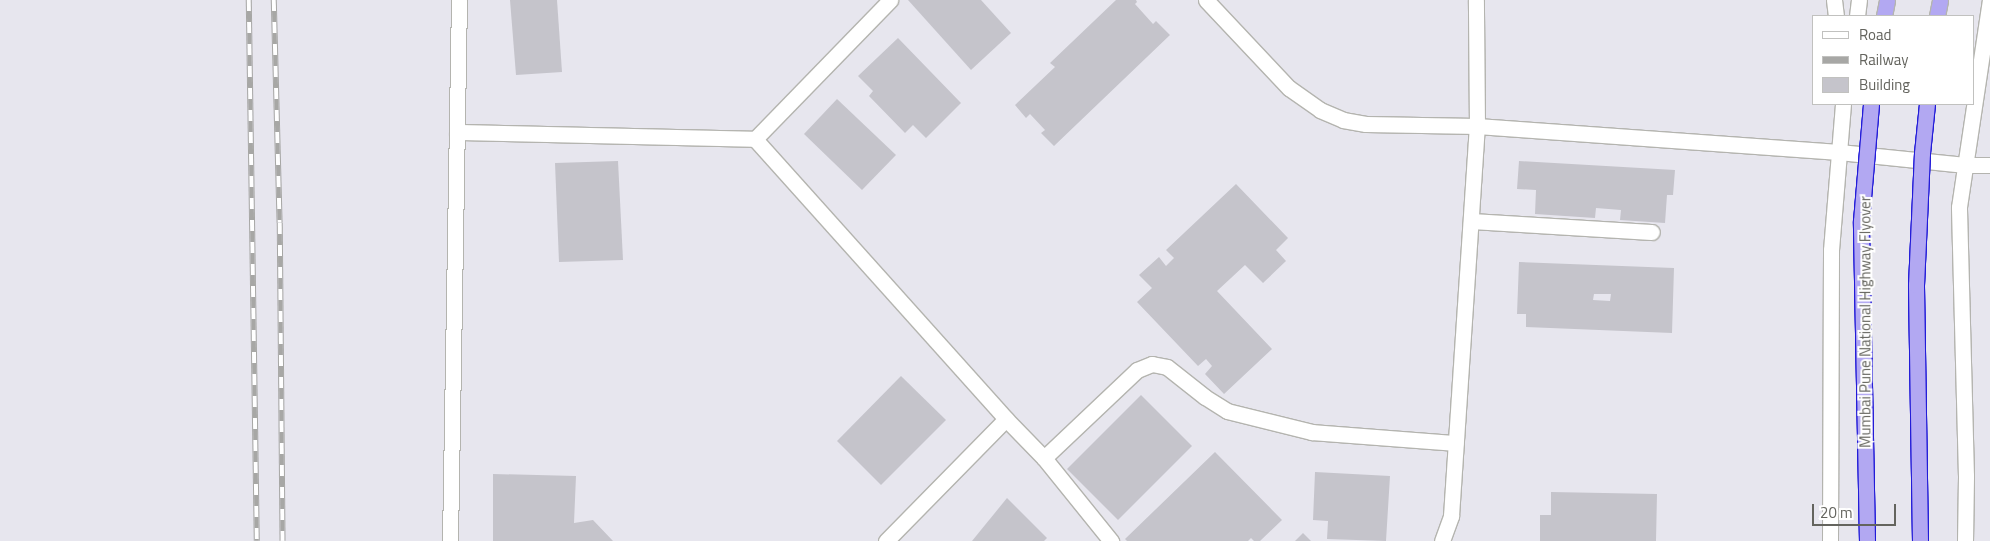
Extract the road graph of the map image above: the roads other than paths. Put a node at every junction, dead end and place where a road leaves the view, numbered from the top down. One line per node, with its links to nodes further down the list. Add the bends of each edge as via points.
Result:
1 (459, 0): 20 (street)
2 (890, 0): 21 (street)
3 (1206, 0): 19 (street, via 1289,88 1320,110 1343,120 1366,124)
4 (1476, 0): 19 (street)
5 (1834, 0): 10 (street)
6 (1859, 0): 11 (street)
7 (1887, 0): 12 (highway)
8 (1940, 0): 13 (highway)
9 (1990, 0): 14 (street)
10 (1836, 15)
11 (1857, 15)
12 (1884, 15)
13 (1937, 15)
14 (1975, 99)
15 (1843, 105): 22 (street)
16 (1871, 105): 35 (highway, Mumbai Pune National Highway Flyover, bridge, via 1861,221)
17 (1927, 105): 36 (highway, bridge, via 1916,285)
18 (1974, 105): 23 (street)
19 (1477, 126): 22 (street); 25 (street)
20 (458, 132): 21 (street); 30 (street)
21 (755, 139): 27 (street)
22 (1838, 152): 23 (street); 34 (street, via 1830,250)
23 (1965, 165): 24 (street); 37 (street, via 1959,207)
24 (1990, 165)
25 (1471, 221): 26 (street); 28 (street)
26 (1652, 232)
27 (1006, 419): 29 (street); 31 (street)
28 (1456, 443): 29 (street, via 1312,432 1277,424 1227,411 1167,367 1152,364 1137,370); 33 (street, via 1451,516)
29 (1044, 458): 32 (street)
30 (450, 541)
31 (886, 541)
32 (1111, 541)
33 (1442, 541)
34 (1830, 541)
35 (1867, 541)
36 (1920, 541)
37 (1966, 541)

